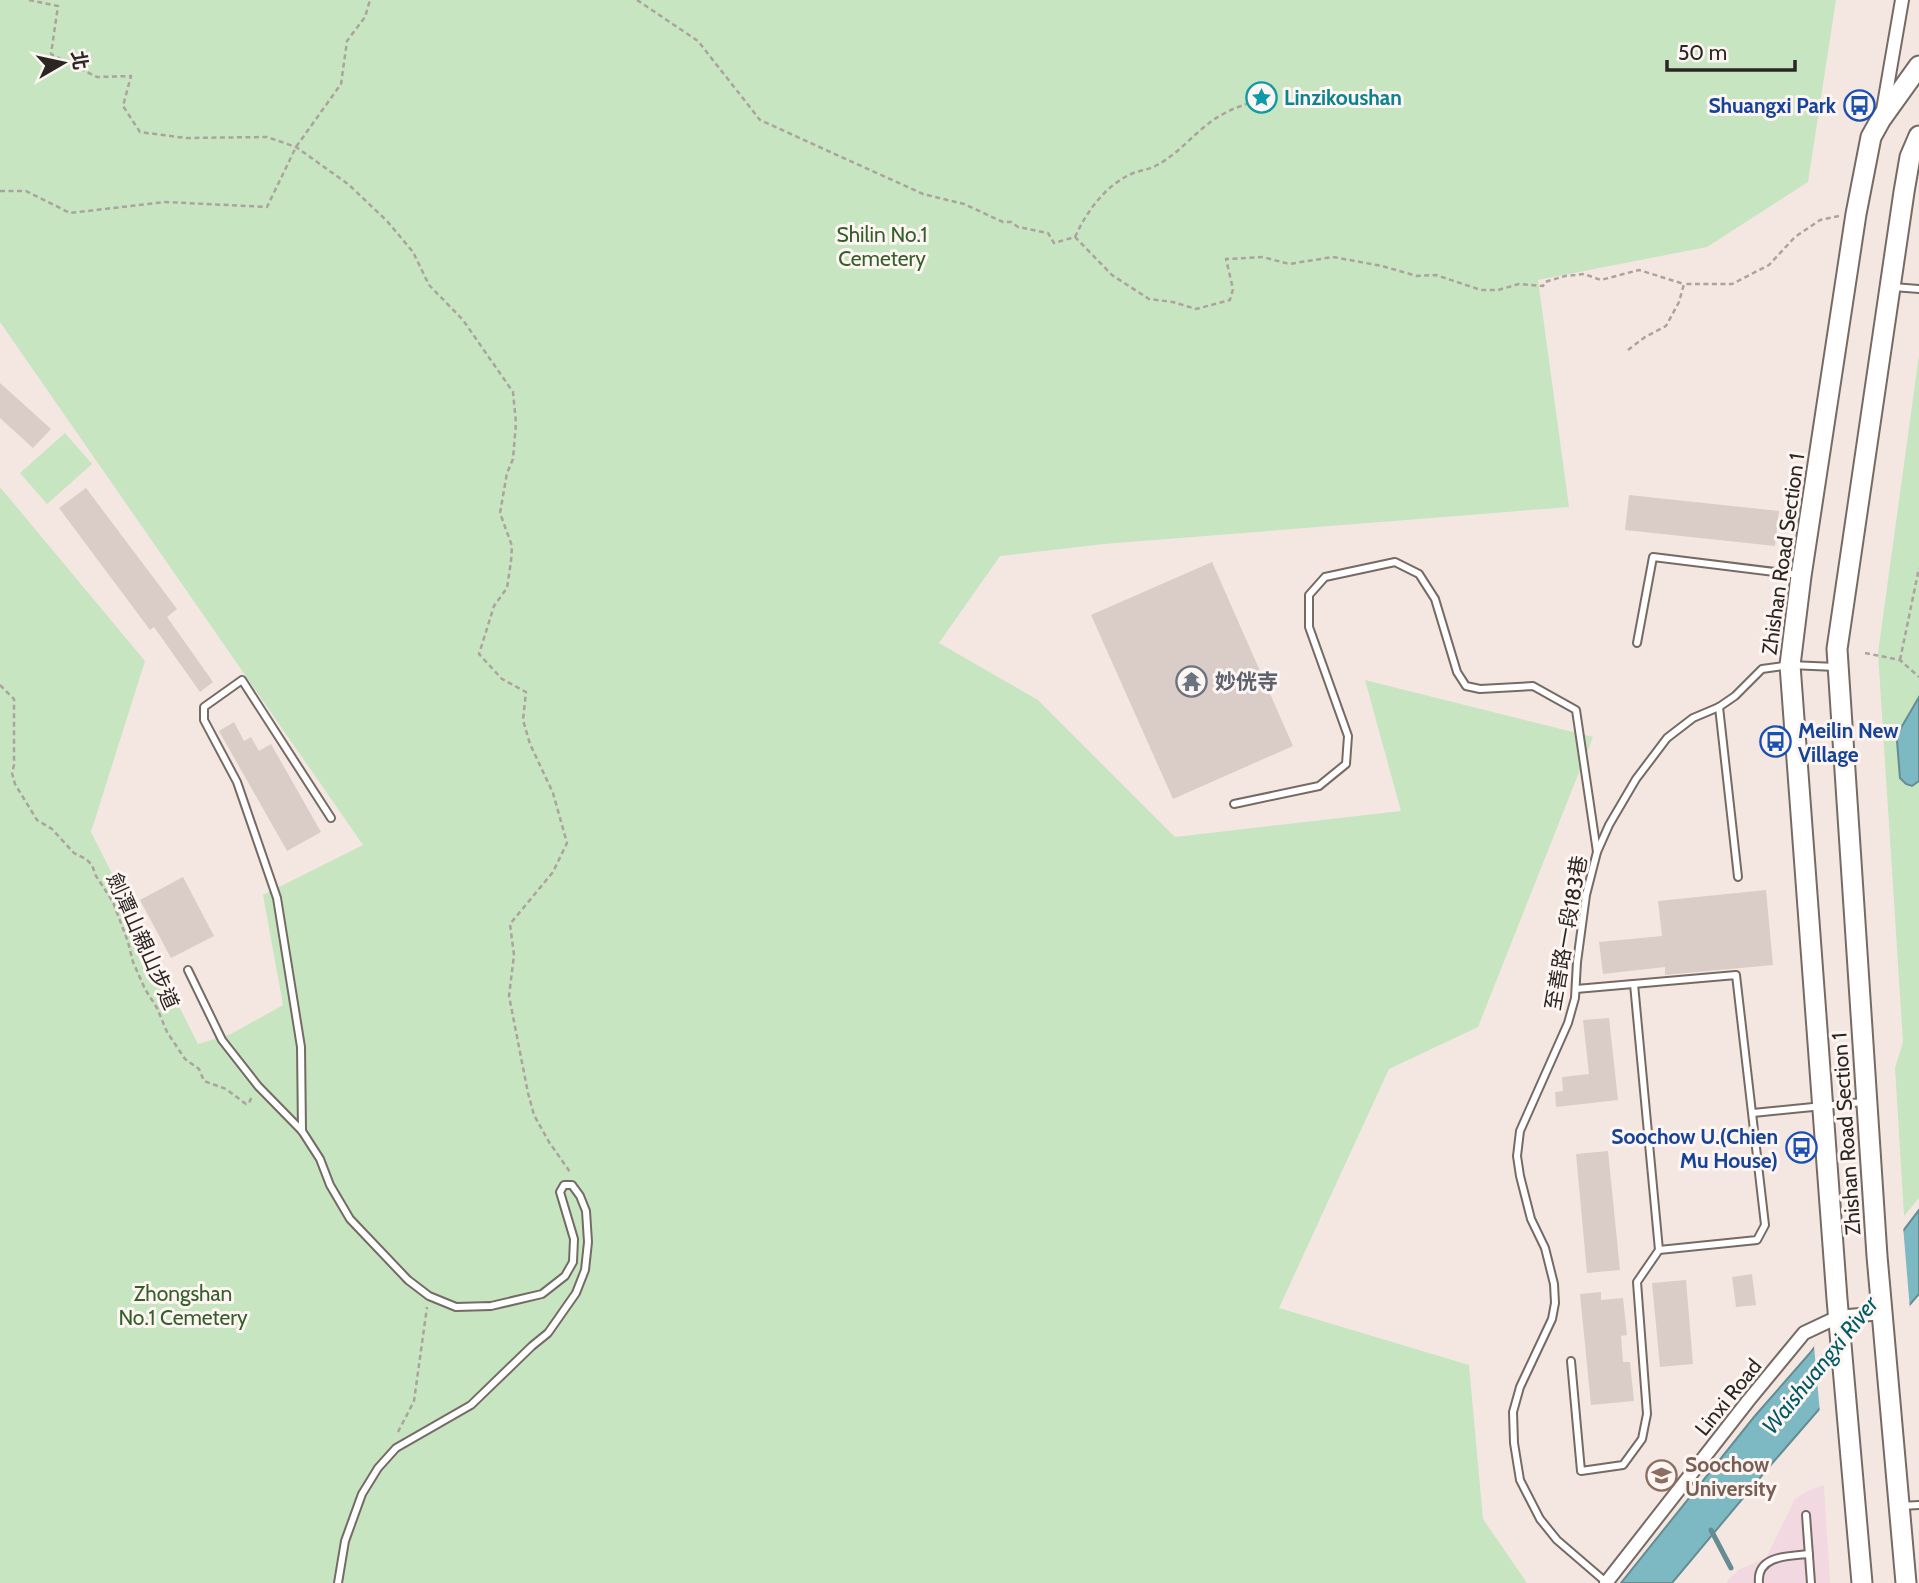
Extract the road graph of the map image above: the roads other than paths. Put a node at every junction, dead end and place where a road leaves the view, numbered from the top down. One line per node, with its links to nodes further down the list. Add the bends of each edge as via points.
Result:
1 (1902, 0): 3 (street)
2 (1919, 66): 3 (main road, Zhishan Road Section 1)
3 (1881, 119): 8 (main road, Zhishan Road Section 1, via 1871,137 1856,214)
4 (1919, 135): 5 (main road, Zhishan Road Section 1, via 1910,158)
5 (1913, 172): 6 (main road, Zhishan Road Section 1)
6 (1890, 287): 7 (lane); 11 (main road, Zhishan Road Section 1)
7 (1919, 289)
8 (1801, 576): 9 (lane, via 1653,557); 10 (main road, Zhishan Road Section 1)
9 (1637, 643)
10 (1790, 665): 11 (lane, 至善路一段183巷); 12 (lane, 至善路一段183巷, via 1762,668); 21 (main road, Zhishan Road Section 1)
11 (1838, 667): 20 (main road, Zhishan Road Section 1)
12 (1719, 707): 15 (lane, 至善路一段183巷, via 1693,718 1667,738 1636,779); 16 (lane)
13 (1234, 804): 15 (lane, via 1319,786 1346,764 1348,736 1309,626 1310,595 1325,577 1395,562 1419,573 1435,599 1457,672 1466,686 1532,686 1576,710)
14 (331, 818): 23 (lane, via 242,680 204,707 204,720 237,782 277,898 301,1047)
15 (1597, 852): 19 (lane, 至善路一段183巷, via 1586,895)
16 (1738, 877)
17 (187, 970): 23 (lane, via 222,1040)
18 (1634, 984): 19 (lane); 22 (lane, via 1737,975); 24 (lane)
19 (1576, 989): 33 (lane, 至善路一段183巷, via 1568,1023 1520,1130 1520,1177 1531,1219 1545,1248 1555,1303 1520,1387 1513,1412 1514,1443 1520,1480 1539,1519)
20 (1867, 1102): 21 (lane); 25 (main road, Zhishan Road Section 1)
21 (1822, 1106): 22 (lane); 26 (main road, Zhishan Road Section 1)
22 (1753, 1113): 24 (lane, via 1765,1225 1756,1240)
23 (302, 1131): 32 (lane, via 350,1219 408,1280 429,1296 456,1307 491,1306 542,1294 565,1276 573,1262 574,1239 560,1192 564,1185 572,1185 586,1211 585,1270 576,1293 548,1333 471,1405 396,1448 378,1468 362,1494 345,1541)
24 (1659, 1250): 27 (lane, via 1637,1282 1647,1414 1642,1439 1623,1465 1581,1471)
25 (1882, 1313): 26 (street, Linxi Road); 29 (main road, Zhishan Road Section 1)
26 (1838, 1317): 33 (street, Linxi Road, via 1804,1333); 36 (main road, Zhishan Road Section 1)
27 (1571, 1361)
28 (1919, 1505): 29 (lane)
29 (1899, 1506): 37 (main road, Zhishan Road Section 1)
30 (1806, 1515): 31 (lane)
31 (1810, 1554): 34 (lane, via 1770,1561 1758,1574); 35 (lane)
32 (338, 1583)
33 (1606, 1583)
34 (1759, 1583)
35 (1811, 1583)
36 (1862, 1583)
37 (1906, 1583)

